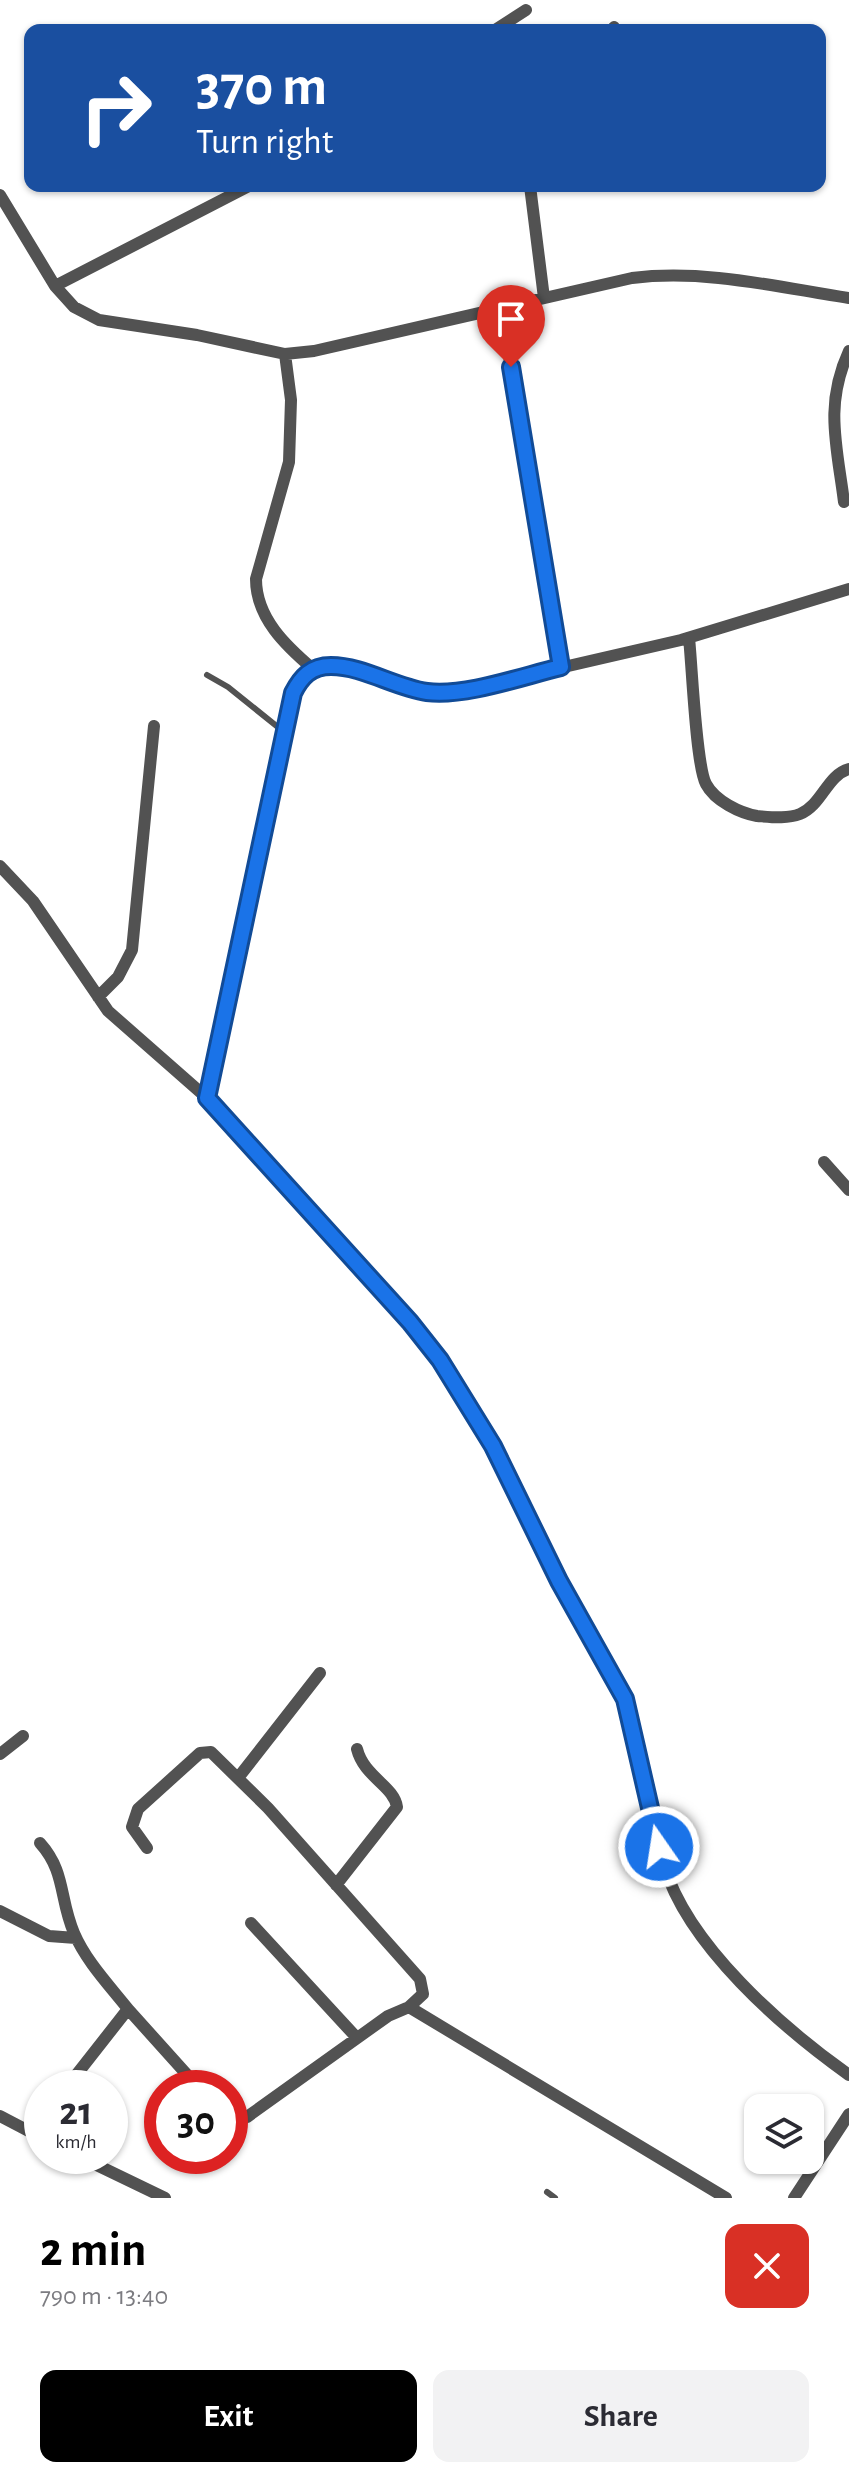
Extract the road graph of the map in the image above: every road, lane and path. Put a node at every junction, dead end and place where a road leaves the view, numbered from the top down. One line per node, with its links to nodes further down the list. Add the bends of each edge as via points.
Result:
1 (526, 10): 2 (street)
2 (504, 24)
3 (237, 192): 6 (street)
4 (531, 192): 7 (street)
5 (0, 195): 6 (street)
6 (55, 286): 11 (street, via 74,307 99,320)
7 (544, 298): 8 (street, via 632,278 695,274); 9 (street)
8 (849, 298)
9 (501, 308): 11 (street); 15 (street)
10 (849, 351): 12 (street, via 834,391 833,410)
11 (285, 354): 16 (street, via 289,462 256,593 275,631)
12 (844, 502)
13 (849, 589): 14 (street)
14 (689, 638): 15 (street); 20 (street, via 702,774 714,794 733,808 780,818 801,814 836,775)
15 (561, 667): 16 (street, via 455,692 431,692 351,669)
16 (313, 669): 19 (street, via 301,677 293,693)
17 (207, 675): 19 (lane)
18 (154, 726): 22 (street, via 132,950 118,977)
19 (284, 732): 23 (street)
20 (849, 769)
21 (0, 866): 22 (street, via 33,901)
22 (98, 997): 23 (street)
23 (207, 1098): 42 (street, via 440,1360 506,1469 559,1581 625,1699 665,1868 686,1911 751,1994)
24 (824, 1162): 25 (street)
25 (849, 1190)
26 (320, 1673): 30 (street)
27 (23, 1736): 29 (street)
28 (357, 1749): 33 (street, via 363,1767 392,1794 397,1807)
29 (0, 1754)
30 (238, 1778): 32 (street, via 211,1752 200,1753 132,1818 132,1827); 33 (street)
31 (40, 1843): 36 (street, via 58,1866)
32 (147, 1848)
33 (336, 1885): 37 (street, via 423,1984 423,1994)
34 (0, 1911): 36 (street, via 49,1936)
35 (251, 1923): 39 (street)
36 (76, 1938): 38 (street)
37 (409, 2007): 39 (street); 51 (street)
38 (128, 2009): 40 (street); 41 (street)
39 (357, 2038): 45 (street)
40 (80, 2070)
41 (183, 2070)
42 (849, 2075)
43 (849, 2114): 52 (street)
44 (0, 2116): 46 (street)
45 (248, 2116)
46 (24, 2128)
47 (115, 2174): 49 (street)
48 (547, 2192): 50 (lane)
49 (165, 2198)
50 (555, 2198)
51 (726, 2198)
52 (794, 2198)

